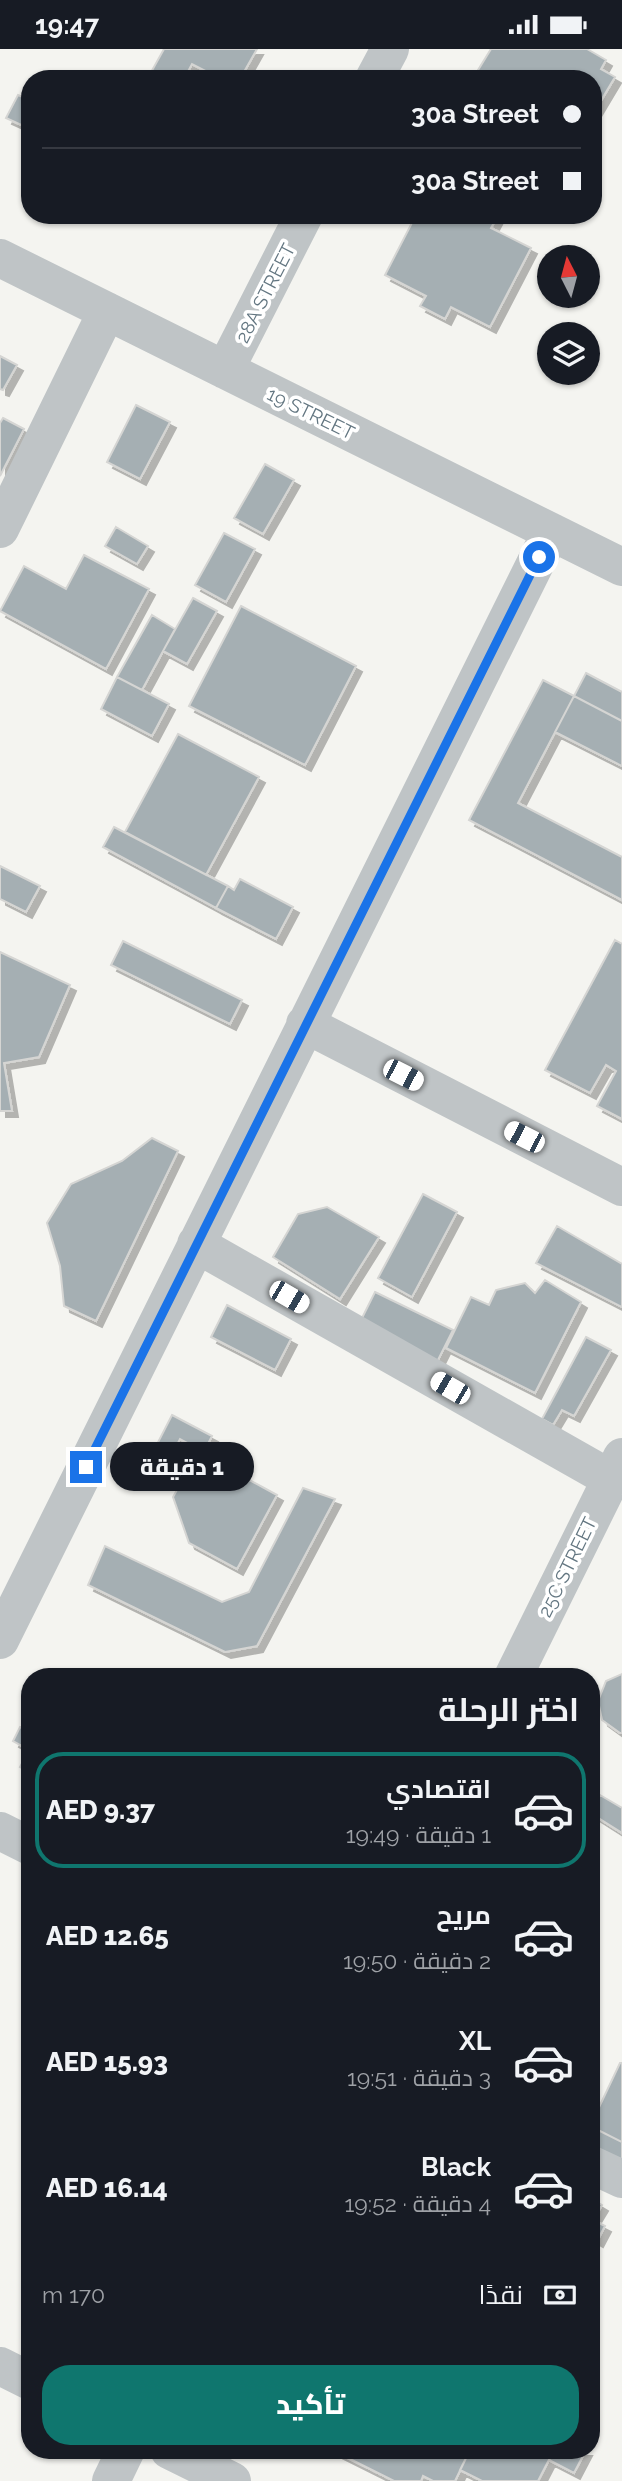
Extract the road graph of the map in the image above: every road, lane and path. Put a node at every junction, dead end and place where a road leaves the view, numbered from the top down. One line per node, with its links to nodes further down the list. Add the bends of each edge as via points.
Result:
1 (390, 49): 2 (street)
2 (379, 70)
3 (299, 224): 6 (street, 28A STREET)
4 (0, 258): 5 (street, 19 STREET)
5 (107, 311): 6 (street, 19 STREET); 7 (street)
6 (225, 370): 8 (street, 19 STREET)
7 (0, 529)
8 (551, 532): 9 (street, 19 STREET); 10 (street)
9 (622, 567)
10 (305, 1024): 11 (street); 12 (street)
11 (622, 1187)
12 (197, 1244): 13 (street); 14 (street)
13 (616, 1468): 15 (street, 25C STREET)
14 (0, 1640)
15 (517, 1668)
16 (0, 1831): 17 (street)
17 (21, 1842)
18 (600, 2169): 19 (street)
19 (622, 2179)
20 (0, 2366): 21 (street)
21 (21, 2376)
22 (122, 2459): 24 (street)
23 (187, 2459): 25 (street)
24 (111, 2481)
25 (232, 2481)

